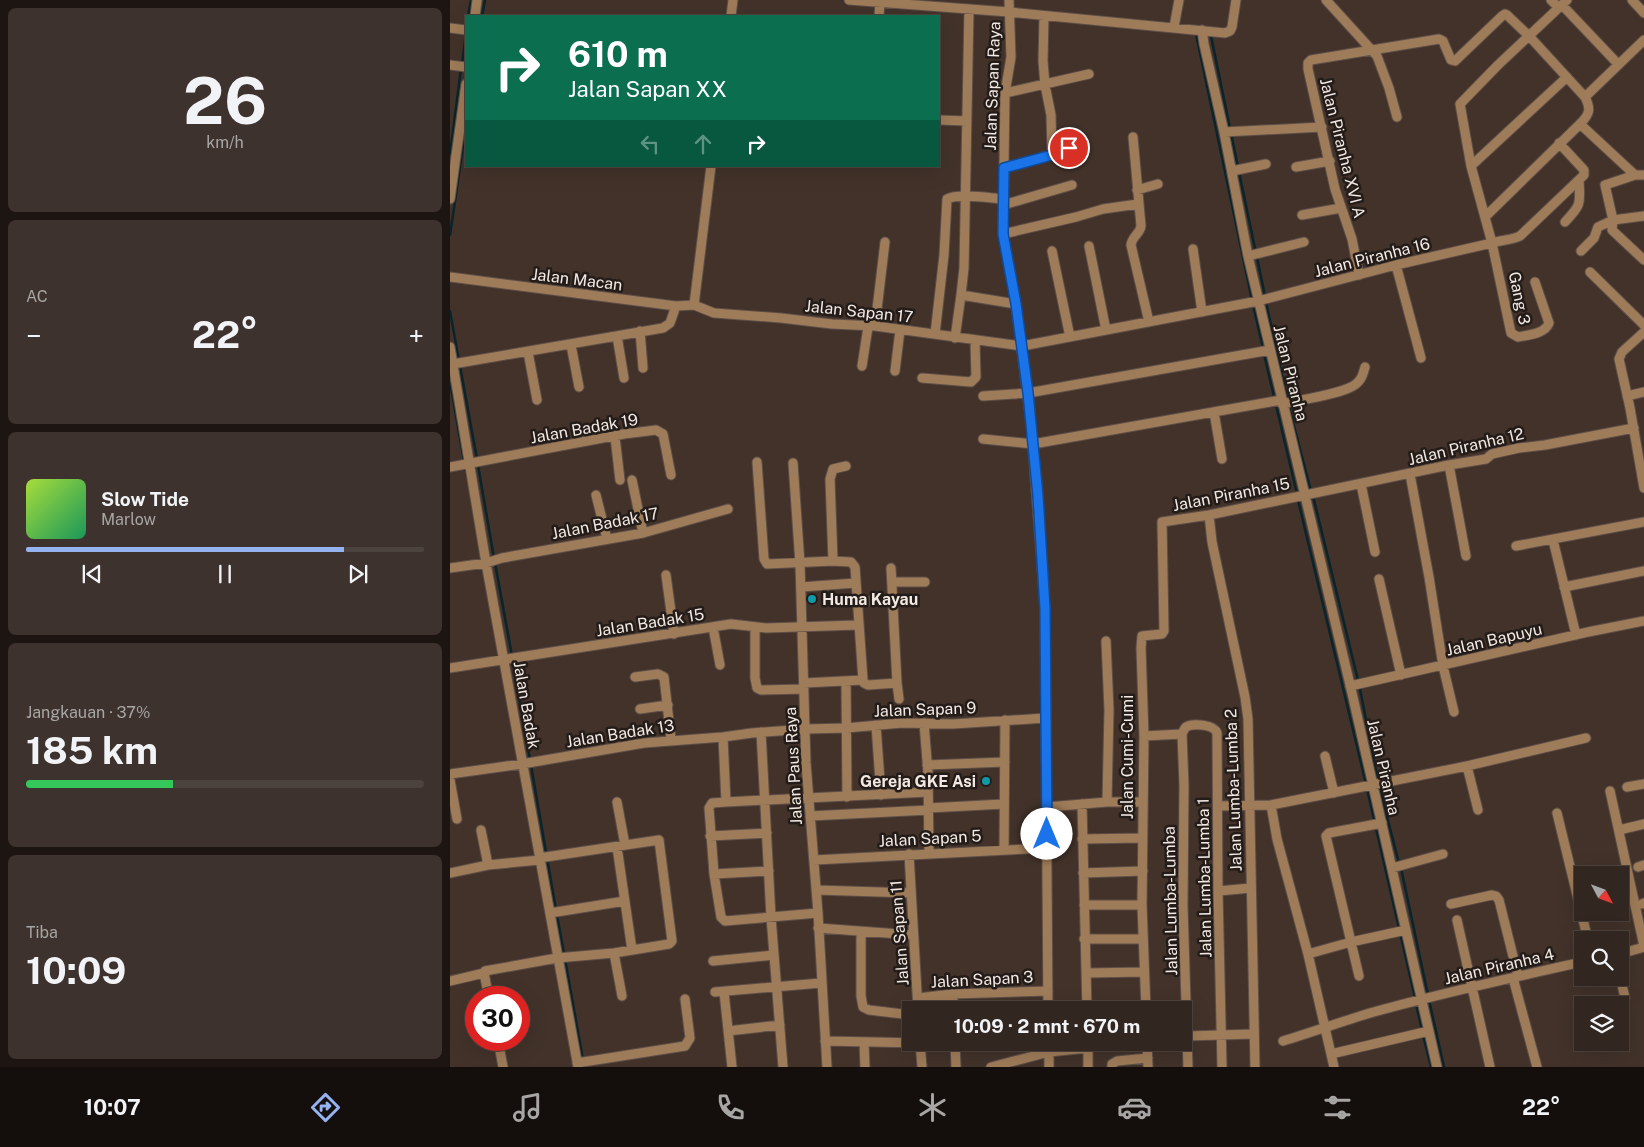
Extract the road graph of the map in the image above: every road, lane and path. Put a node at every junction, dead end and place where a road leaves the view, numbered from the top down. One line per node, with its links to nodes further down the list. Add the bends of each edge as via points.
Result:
1 (477, 0): 16 (street)
2 (733, 0): 17 (street)
3 (849, 0): 10 (street)
4 (1009, 0): 14 (street, Jalan Sapan Raya)
5 (1179, 0): 21 (street)
6 (1236, 0): 24 (street, via 1230,32)
7 (1326, 0): 27 (street)
8 (1551, 0): 11 (street)
9 (1632, 0): 15 (street)
10 (880, 2): 12 (street); 18 (street)
11 (1563, 4): 25 (street); 28 (street)
12 (931, 6): 13 (street); 19 (street)
13 (969, 9): 14 (street); 39 (street)
14 (1009, 12): 20 (street); 35 (street, Jalan Sapan Raya, via 1011,57)
15 (1644, 13)
16 (475, 15)
17 (731, 15)
18 (880, 15)
19 (930, 15)
20 (1044, 16): 21 (street); 33 (street)
21 (1174, 27): 24 (street)
22 (450, 28): 23 (street)
23 (465, 30)
24 (1202, 30): 42 (street, Jalan Piranha)
25 (1529, 36): 27 (street, via 1505,14 1455,61 1450,60 1443,41 1439,39); 32 (street); 49 (street, via 1460,104)
26 (1644, 40): 28 (street)
27 (1372, 49): 37 (street, via 1382,67); 41 (street, Jalan Piranha XVI A, via 1308,63)
28 (1618, 64): 36 (street)
29 (450, 65): 30 (street)
30 (465, 67)
31 (1089, 74): 33 (street)
32 (1566, 77): 36 (street); 49 (street)
33 (1045, 85): 35 (street); 46 (street, via 1051,115)
34 (465, 91): 60 (street)
35 (1005, 93): 52 (street, Jalan Sapan Raya)
36 (1585, 97): 40 (street, via 1590,107)
37 (1397, 116)
38 (940, 120): 39 (street)
39 (967, 121): 59 (street)
40 (1580, 124): 44 (street); 54 (street)
41 (1322, 127): 42 (street); 47 (street, Jalan Piranha XVI A)
42 (1224, 132): 53 (street, Jalan Piranha)
43 (1133, 136): 58 (street)
44 (1559, 143): 55 (street, via 1584,170); 66 (street)
45 (1069, 148): 46 (street)
46 (1052, 155): 52 (street)
47 (1330, 161): 51 (street); 63 (street, Jalan Piranha XVI A)
48 (1266, 164): 53 (street)
49 (1471, 166): 66 (street)
50 (711, 167): 86 (street)
51 (1296, 167)
52 (1004, 168): 61 (street, Jalan Sapan Raya)
53 (1232, 171): 77 (street, Jalan Piranha)
54 (1640, 175): 67 (street, via 1606,184)
55 (1579, 180): 68 (street, via 1580,201 1576,211); 72 (street, Jalan Piranha 16, via 1520,236)
56 (1158, 184): 58 (street)
57 (1072, 185): 61 (street)
58 (1137, 190): 62 (street)
59 (966, 196): 61 (street); 84 (street); 97 (street, via 950,197 946,203)
60 (450, 199)
61 (1004, 202): 69 (street, Jalan Sapan Raya)
62 (1138, 204): 69 (street, via 1103,209); 90 (street, via 1141,229 1133,238 1132,245)
63 (1341, 208): 64 (street); 81 (street, Jalan Piranha XVI A, via 1352,239)
64 (1302, 215)
65 (1644, 216): 67 (street)
66 (1485, 217): 72 (street)
67 (1614, 220): 76 (street, via 1598,227 1594,238); 78 (street, via 1614,233)
68 (1565, 222)
69 (1003, 234): 87 (street, Jalan Sapan Raya)
70 (885, 242): 92 (street)
71 (1304, 242): 77 (street)
72 (1492, 243): 79 (street, Jalan Piranha 16); 83 (street, Gang 3, via 1511,333 1518,338 1548,327)
73 (1089, 246): 94 (street)
74 (1193, 249): 89 (street)
75 (1052, 251): 99 (street)
76 (1581, 251)
77 (1248, 256): 85 (street, Jalan Piranha)
78 (1644, 260)
79 (1396, 265): 81 (street, Jalan Piranha 16); 107 (street)
80 (1590, 272): 91 (street)
81 (1359, 275): 85 (street, Jalan Piranha 16)
82 (450, 277): 88 (street, Jalan Macan)
83 (1535, 282)
84 (961, 295): 87 (street); 100 (street)
85 (1258, 300): 89 (street, Jalan Piranha 16); 105 (street, Jalan Piranha)
86 (694, 301): 88 (street, Jalan Macan); 92 (street, Jalan Sapan 17, via 714,314)
87 (1016, 304): 103 (street, Jalan Sapan Raya)
88 (676, 306): 95 (street, via 666,326)
89 (1202, 312): 90 (street, Jalan Piranha 16)
90 (1149, 322): 94 (street, Jalan Sapan 17)
91 (1644, 326)
92 (872, 327): 93 (street, Jalan Sapan 17); 109 (street)
93 (900, 330): 97 (street, Jalan Sapan 17); 112 (street)
94 (1106, 330): 99 (street, Jalan Sapan 17)
95 (640, 331): 98 (street); 111 (street)
96 (1644, 332): 120 (street, via 1619,355)
97 (935, 334): 100 (street, Jalan Sapan 17)
98 (617, 336): 102 (street); 113 (street)
99 (1070, 337): 103 (street, Jalan Sapan 17)
100 (954, 338): 101 (street, Jalan Sapan 17)
101 (975, 340): 103 (street, Jalan Sapan 17); 114 (street, via 974,380)
102 (572, 344): 106 (street); 115 (street)
103 (1022, 346): 117 (street, Jalan Sapan Raya)
104 (450, 347): 108 (street, Jalan Badak)
105 (1270, 350): 117 (street); 122 (street, Jalan Piranha)
106 (528, 352): 108 (street); 121 (street)
107 (1421, 358)
108 (453, 364): 118 (street, Jalan Badak)
109 (862, 366)
110 (1365, 366): 122 (street, via 1362,378 1355,386)
111 (643, 368)
112 (895, 371)
113 (624, 378)
114 (922, 378)
115 (579, 387)
116 (1644, 392): 120 (street)
117 (1028, 393): 119 (street); 127 (street, Jalan Sapan Raya)
118 (453, 394): 131 (street, Jalan Badak)
119 (983, 396)
120 (1627, 396): 124 (street)
121 (538, 400)
122 (1282, 402): 123 (street); 142 (street, Jalan Piranha)
123 (1214, 412): 127 (street); 128 (street)
124 (1634, 428): 132 (street, Jalan Piranha 12); 140 (street)
125 (615, 437): 131 (street, Jalan Badak 19); 136 (street, Jalan Badak 19, via 660,431); 137 (street)
126 (983, 439): 127 (street)
127 (1033, 444): 191 (street, Jalan Sapan Raya, via 1045,608)
128 (1222, 459)
129 (757, 462): 155 (street, via 765,562 770,565)
130 (793, 463): 155 (street, Jalan Paus Raya)
131 (469, 464): 134 (street, Jalan Badak 19); 154 (street, Jalan Badak)
132 (1449, 464): 135 (street, Jalan Piranha 12); 152 (street)
133 (846, 466): 153 (street, via 833,469 830,480)
134 (450, 467)
135 (1410, 474): 139 (street, Jalan Piranha 12); 178 (street)
136 (670, 475)
137 (620, 480)
138 (632, 480): 147 (street)
139 (1361, 484): 142 (street, Jalan Piranha 12); 151 (street)
140 (1644, 488)
141 (596, 494): 148 (street)
142 (1305, 495): 144 (street, Jalan Piranha 15); 186 (street, Jalan Piranha)
143 (728, 509): 147 (street, Jalan Badak 17)
144 (1209, 515): 145 (street, Jalan Piranha 15); 228 (street, Jalan Lumba-Lumba 2, via 1247,709)
145 (1162, 522): 199 (street, Jalan Cumi-Cumi, via 1164,630 1162,634 1142,636)
146 (1644, 522): 149 (street)
147 (643, 533): 148 (street, Jalan Badak 17)
148 (607, 539): 154 (street, Jalan Badak 17)
149 (1553, 540): 150 (street); 165 (street)
150 (1516, 546)
151 (1375, 552)
152 (1466, 556)
153 (833, 561): 155 (street); 163 (street, via 851,562 855,566)
154 (486, 563): 156 (street, Jalan Badak 17); 176 (street, Jalan Badak)
155 (800, 564): 164 (street, Jalan Paus Raya)
156 (450, 568)
157 (891, 568): 161 (street)
158 (1644, 572): 165 (street)
159 (666, 575): 173 (street)
160 (1378, 579): 180 (street)
161 (892, 582): 162 (street); 166 (street)
162 (925, 582)
163 (856, 583): 164 (street); 167 (street)
164 (801, 587): 172 (street, Jalan Paus Raya)
165 (1564, 587): 174 (street)
166 (893, 599): 167 (street); 184 (street)
167 (857, 602): 169 (street)
168 (1644, 621): 174 (street, Jalan Bapuyu)
169 (858, 624): 172 (street, Jalan Badak 15); 182 (street)
170 (713, 627): 171 (street, Jalan Badak 15, via 731,624); 173 (street, Jalan Badak 15); 177 (street)
171 (755, 627): 172 (street, Jalan Badak 15); 185 (street, via 757,688)
172 (802, 627): 185 (street, Jalan Paus Raya)
173 (674, 634): 176 (street, Jalan Badak 15)
174 (1576, 635): 178 (street, Jalan Bapuyu)
175 (1106, 641): 222 (street)
176 (504, 661): 179 (street, Jalan Badak 15); 205 (street, Jalan Badak)
177 (720, 664)
178 (1443, 666): 180 (street, Jalan Bapuyu); 190 (street)
179 (450, 668)
180 (1401, 675): 186 (street, Jalan Bapuyu)
181 (635, 677): 188 (street, via 658,674 664,677)
182 (863, 680): 183 (street); 184 (street, via 868,685)
183 (846, 681): 185 (street); 195 (street)
184 (897, 683): 187 (street)
185 (804, 686): 196 (street, Jalan Paus Raya)
186 (1350, 686): 211 (street, Jalan Piranha)
187 (899, 699)
188 (668, 705): 189 (street); 202 (street)
189 (640, 709)
190 (1454, 712)
191 (1045, 718): 192 (street, Jalan Sapan 9); 226 (street, Jalan Sapan Raya)
192 (1005, 720): 193 (street, Jalan Sapan 9); 204 (street)
193 (924, 723): 194 (street, Jalan Sapan 9); 206 (street)
194 (876, 725): 195 (street, Jalan Sapan 9); 216 (street)
195 (846, 728): 196 (street, Jalan Sapan 9); 217 (street)
196 (806, 729): 197 (street, Jalan Badak 13); 218 (street, Jalan Paus Raya)
197 (761, 732): 200 (street, Jalan Badak 13); 219 (street)
198 (1182, 734): 199 (street); 227 (street, Jalan Lumba-Lumba 1, via 1188,726 1216,729); 307 (street, Jalan Lumba-Lumba)
199 (1144, 736): 223 (street, Jalan Cumi-Cumi)
200 (725, 737): 202 (street, Jalan Badak 13); 221 (street)
201 (1586, 738): 207 (street)
202 (671, 739): 205 (street, Jalan Badak 13)
203 (1325, 756): 215 (street)
204 (1005, 762): 206 (street); 224 (street)
205 (522, 764): 208 (street, Jalan Badak 13); 249 (street, Jalan Badak)
206 (927, 765): 213 (street)
207 (1467, 766): 211 (street); 231 (street)
208 (450, 774)
209 (450, 780): 234 (street)
210 (1644, 784): 212 (street)
211 (1372, 786): 215 (street); 235 (street, Jalan Piranha)
212 (1627, 787)
213 (928, 792): 216 (street); 230 (street)
214 (1610, 792): 238 (street)
215 (1334, 793): 229 (street)
216 (881, 795): 217 (street)
217 (847, 797): 218 (street)
218 (809, 799): 219 (street); 233 (street, Jalan Paus Raya)
219 (765, 801): 221 (street); 239 (street)
220 (617, 802): 243 (street)
221 (726, 802): 240 (street, via 710,805)
222 (1108, 802): 223 (street); 225 (street)
223 (1142, 802): 241 (street, Jalan Cumi-Cumi)
224 (1004, 804): 230 (street); 245 (street)
225 (1082, 804): 226 (street); 242 (street)
226 (1047, 806): 244 (street, Jalan Sapan Raya)
227 (1218, 806): 228 (street); 260 (street, Jalan Lumba-Lumba 1)
228 (1251, 806): 229 (street); 258 (street, Jalan Lumba-Lumba 2)
229 (1271, 806): 282 (street)
230 (929, 809): 233 (street); 247 (street)
231 (1478, 810)
232 (1557, 813): 272 (street)
233 (810, 816): 250 (street, Jalan Paus Raya)
234 (457, 819)
235 (1382, 823): 252 (street, Jalan Piranha); 277 (street, via 1326,836)
236 (1644, 824): 238 (street)
237 (481, 830): 251 (street)
238 (1620, 830): 278 (street)
239 (767, 833): 240 (street); 253 (street)
240 (710, 836): 257 (street)
241 (1142, 838): 242 (street); 254 (street, Jalan Cumi-Cumi)
242 (1082, 840): 256 (street)
243 (621, 846): 249 (street); 262 (street); 279 (street, via 659,840 672,940 669,944)
244 (1047, 848): 245 (street, Jalan Sapan 5); 297 (street, Jalan Sapan Raya)
245 (1004, 850): 247 (street, Jalan Sapan 5)
246 (909, 854): 247 (street, Jalan Sapan 5); 250 (street, Jalan Sapan 5); 261 (street, Jalan Sapan 11)
247 (929, 854)
248 (1443, 854): 252 (street)
249 (539, 859): 251 (street); 266 (street, Jalan Badak)
250 (814, 860): 259 (street, Jalan Paus Raya)
251 (488, 865): 255 (street)
252 (1392, 868): 271 (street, Jalan Piranha)
253 (769, 871): 257 (street); 268 (street)
254 (1143, 871): 256 (street); 265 (street, Jalan Cumi-Cumi)
255 (450, 873)
256 (1083, 873): 264 (street)
257 (714, 874): 268 (street, via 722,920)
258 (1251, 888): 260 (street); 313 (street, Jalan Lumba-Lumba 2)
259 (816, 890): 261 (street); 267 (street, Jalan Paus Raya)
260 (1218, 891): 315 (street, Jalan Lumba-Lumba 1)
261 (911, 893): 274 (street, Jalan Sapan 11)
262 (625, 901): 266 (street); 279 (street)
263 (1451, 904): 291 (street, via 1496,896)
264 (1084, 905): 265 (street); 275 (street)
265 (1142, 905): 276 (street, Jalan Cumi-Cumi)
266 (550, 913): 284 (street, Jalan Badak)
267 (818, 913): 268 (street); 270 (street, Jalan Paus Raya)
268 (771, 917): 283 (street)
269 (1457, 920): 296 (street)
270 (818, 928): 273 (street); 293 (street, Jalan Paus Raya)
271 (1406, 930): 277 (street); 302 (street, Jalan Piranha)
272 (1586, 931)
273 (861, 932): 274 (street); 308 (street, via 863,1007)
274 (913, 935): 301 (street, Jalan Sapan 11)
275 (1084, 939): 276 (street); 287 (street)
276 (1143, 939): 288 (street, Jalan Cumi-Cumi)
277 (1351, 942): 282 (street); 290 (street)
278 (1644, 947): 280 (street)
279 (632, 950): 281 (street)
280 (1629, 951)
281 (614, 953): 284 (street); 299 (street)
282 (1308, 954): 310 (street)
283 (774, 955): 285 (street); 295 (street)
284 (558, 958): 289 (street); 330 (street, Jalan Badak)
285 (713, 961)
286 (1574, 964): 291 (street, Jalan Piranha 4)
287 (1086, 972): 288 (street); 305 (street)
288 (1144, 972): 306 (street, Jalan Cumi-Cumi)
289 (484, 973): 292 (street); 294 (street)
290 (1359, 976)
291 (1515, 977): 296 (street, Jalan Piranha 4); 348 (street)
292 (450, 981)
293 (822, 983): 295 (street); 316 (street, Jalan Paus Raya)
294 (487, 986)
295 (776, 987): 309 (street); 312 (street, via 719,992)
296 (1471, 987): 302 (street, Jalan Piranha 4); 347 (street)
297 (1048, 991): 298 (street, Jalan Sapan 3); 304 (street, Jalan Sapan Raya)
298 (953, 994): 301 (street, Jalan Sapan 3); 303 (street)
299 (622, 996)
300 (684, 998): 330 (street, via 690,1038 685,1046)
301 (918, 998)
302 (1422, 999): 310 (street, Jalan Piranha 4); 311 (street, Jalan Piranha)
303 (953, 1001)
304 (1048, 1001)
305 (1087, 1001)
306 (1146, 1001)
307 (1187, 1001)
308 (902, 1013)
309 (780, 1025): 312 (street); 333 (street)
310 (1325, 1026): 317 (street, Jalan Piranha 4); 327 (street)
311 (1429, 1030): 327 (street); 346 (street, Jalan Piranha)
312 (728, 1031): 332 (street)
313 (1254, 1034): 315 (street); 344 (street, Jalan Lumba-Lumba 2)
314 (1192, 1036): 315 (street)
315 (1222, 1036): 343 (street, Jalan Lumba-Lumba 1)
316 (825, 1041): 318 (street); 334 (street, Jalan Paus Raya)
317 (1283, 1041)
318 (864, 1043): 319 (street); 335 (street)
319 (902, 1043)
320 (500, 1051): 331 (street)
321 (921, 1051): 336 (street)
322 (955, 1051): 337 (street)
323 (1040, 1051): 329 (street)
324 (1049, 1051): 339 (street)
325 (1088, 1051): 340 (street)
326 (1188, 1051): 342 (street, Jalan Lumba-Lumba)
327 (1332, 1054): 345 (street)
328 (1148, 1062): 341 (street, via 1117,1061)
329 (1011, 1064): 338 (street)
330 (577, 1065)
331 (503, 1067)
332 (732, 1067)
333 (783, 1067)
334 (827, 1067)
335 (865, 1067)
336 (922, 1067)
337 (956, 1067)
338 (990, 1067)
339 (1049, 1067)
340 (1088, 1067)
341 (1112, 1067)
342 (1188, 1067)
343 (1222, 1067)
344 (1255, 1067)
345 (1334, 1067)
346 (1437, 1067)
347 (1490, 1067)
348 (1537, 1067)

